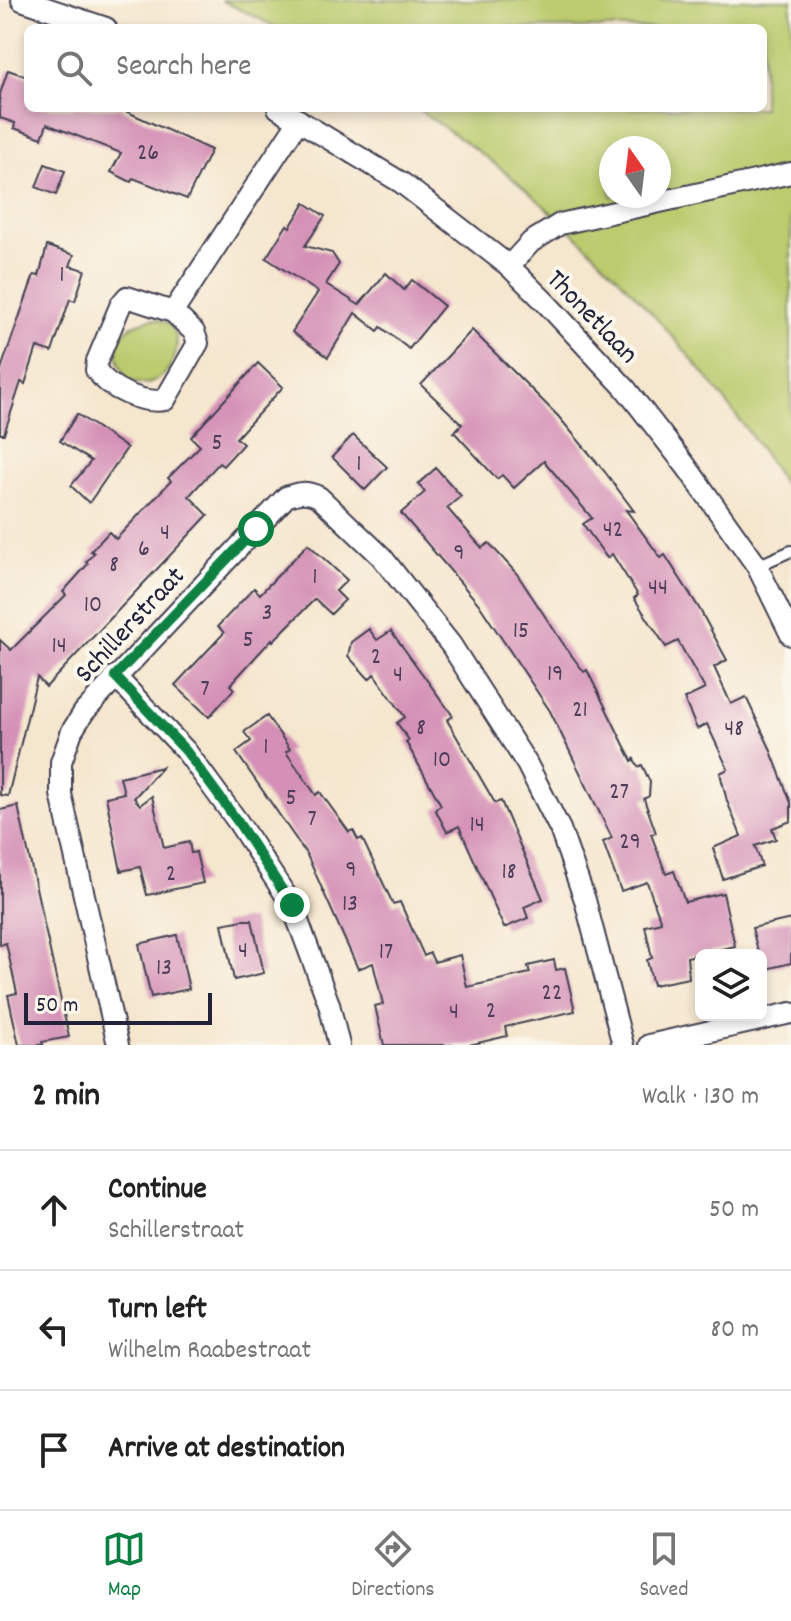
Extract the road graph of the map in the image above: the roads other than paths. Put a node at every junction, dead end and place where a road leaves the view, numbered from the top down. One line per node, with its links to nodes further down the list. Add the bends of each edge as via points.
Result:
1 (22, 0): 2 (street)
2 (94, 24)
3 (285, 112): 4 (street, Thonetlaan)
4 (299, 120): 6 (street, Thonetlaan, via 402,183); 7 (street)
5 (791, 173): 6 (street, via 560,224 531,242)
6 (509, 266): 9 (street, Thonetlaan, via 654,422)
7 (173, 312): 7 (street, via 127,297 97,361 101,378 152,402 165,400 198,343)
8 (791, 551): 9 (lane)
9 (757, 566): 10 (street, Thonetlaan)
10 (791, 635)
11 (115, 676): 13 (street, Schillerstraat, via 72,731 61,762 61,794); 14 (street, via 186,751 292,905); 15 (street, Schillerstraat, via 286,497 299,492 319,497 381,556 451,645 527,764 560,829 585,900)
12 (791, 1013): 16 (street)
13 (118, 1045)
14 (339, 1045)
15 (623, 1045)
16 (649, 1045)

